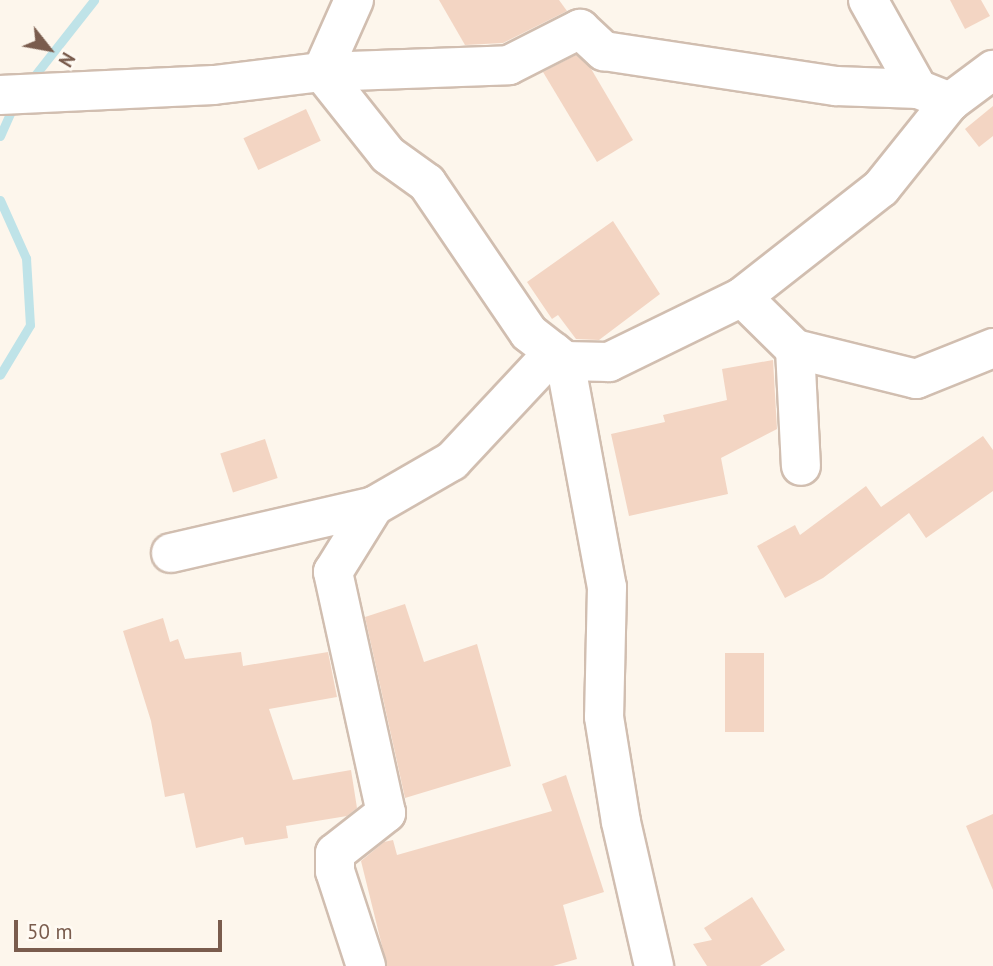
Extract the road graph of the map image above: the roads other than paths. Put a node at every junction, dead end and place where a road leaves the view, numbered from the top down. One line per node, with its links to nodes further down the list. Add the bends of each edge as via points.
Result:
1 (354, 0): 4 (street)
2 (869, 0): 5 (street)
3 (993, 70): 5 (street)
4 (322, 72): 5 (street, via 509,65 580,29 604,51 836,86); 6 (street, via 214,85); 10 (street, via 388,155 427,183 529,333)
5 (934, 95): 7 (street, via 880,188)
6 (0, 96)
7 (742, 297): 9 (street); 10 (street, via 609,362)
8 (993, 348): 9 (street, via 916,379)
9 (795, 349): 11 (street)
10 (560, 356): 12 (street, via 452,461); 15 (street, via 607,587 604,717 621,822)
11 (801, 466)
12 (374, 506): 13 (street); 14 (street, via 333,572 386,813 335,853 335,871)
13 (171, 553)
14 (366, 966)
15 (654, 966)

